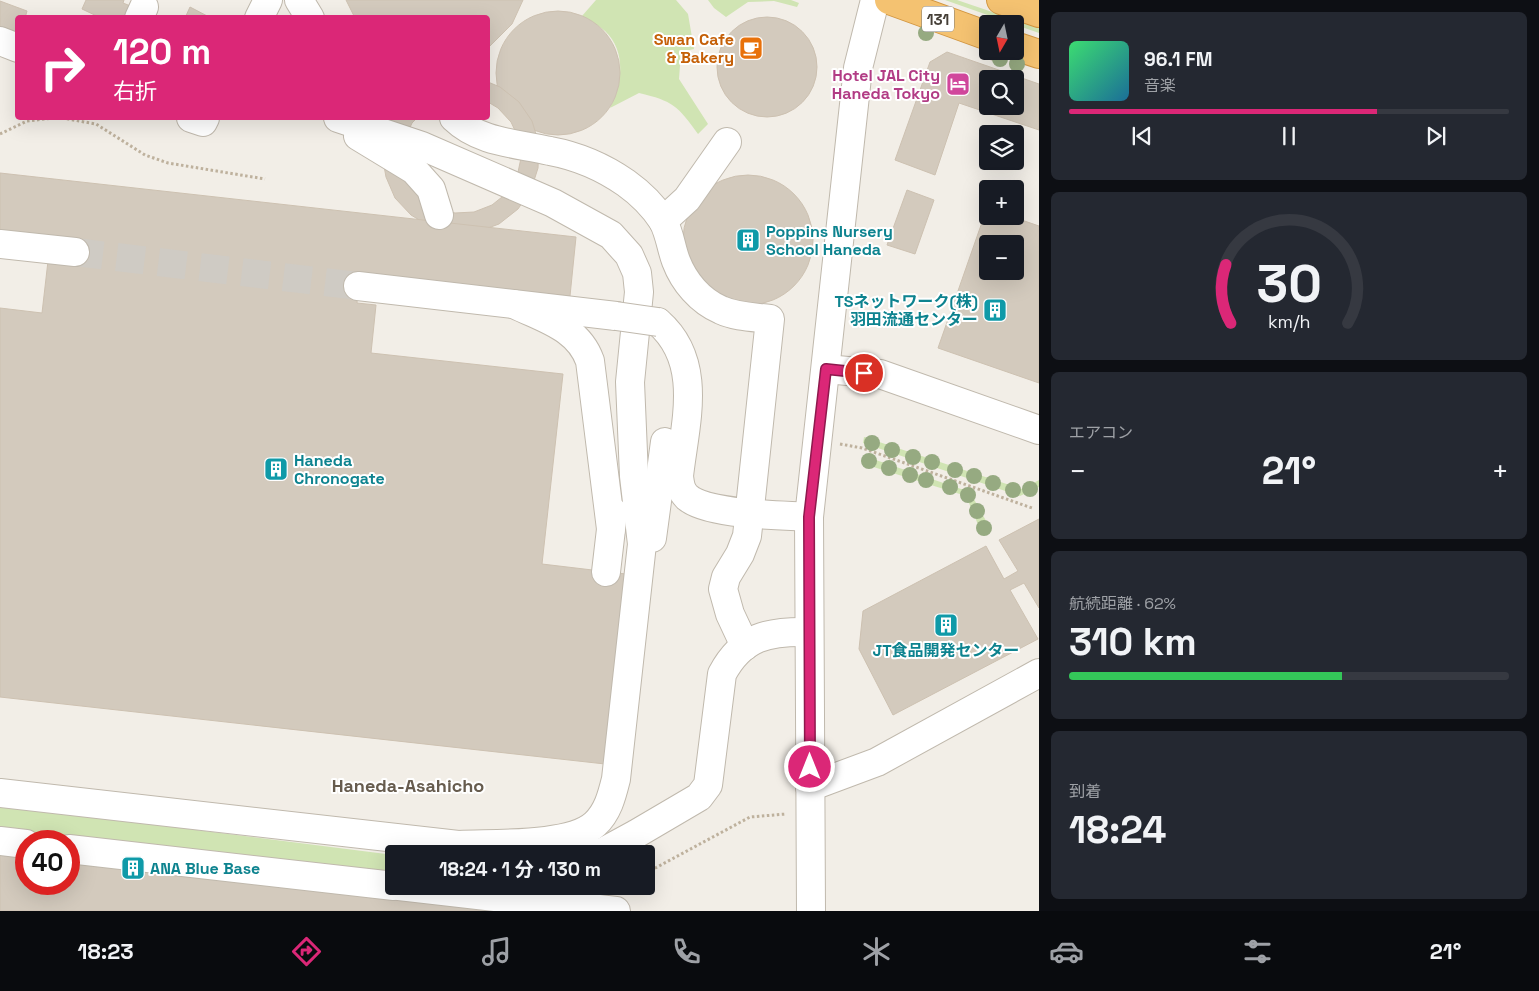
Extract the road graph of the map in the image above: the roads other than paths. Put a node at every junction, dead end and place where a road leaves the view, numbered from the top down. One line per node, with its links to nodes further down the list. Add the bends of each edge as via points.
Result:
1 (268, 0): 7 (street)
2 (299, 0): 8 (street)
3 (875, 0): 25 (street, via 858,68)
4 (890, 0): 9 (highway, 131)
5 (1001, 0): 6 (highway)
6 (1034, 8)
7 (260, 15)
8 (308, 15)
9 (979, 33)
10 (0, 41): 11 (street)
11 (15, 47)
12 (1024, 49): 13 (highway)
13 (1039, 54)
14 (334, 120): 18 (street, via 414,170 431,189)
15 (344, 120): 26 (street, via 422,146 553,203 611,235 629,255 637,273 639,292)
16 (457, 120): 19 (street, via 498,142 551,151 588,162 627,184)
17 (727, 142): 19 (street, via 687,199)
18 (439, 215)
19 (663, 221): 28 (street, via 676,261 689,286 708,303 722,310 770,320)
20 (0, 244): 21 (street)
21 (75, 252)
22 (358, 286): 23 (street)
23 (514, 304): 24 (street, bridge, via 658,322 671,334); 30 (street, via 565,329 585,348 590,360)
24 (677, 346): 28 (street, via 686,366 689,388 679,476 682,491 688,499 702,506); 32 (street, via 652,543)
25 (826, 369): 27 (street, via 880,374); 29 (street)
26 (630, 382): 30 (street); 32 (street, via 634,476 642,544)
27 (1039, 430)
28 (749, 513): 29 (street); 34 (street, via 747,536 723,589)
29 (809, 517): 33 (street)
30 (611, 529): 31 (street)
31 (606, 572)
32 (639, 572): 40 (street, via 616,779 609,805 596,823 566,838)
33 (809, 632): 34 (street, via 776,632); 37 (street)
34 (745, 646): 41 (street, via 729,661 722,674 708,785 699,797)
35 (1039, 674): 37 (street)
36 (0, 793): 40 (street)
37 (809, 799): 46 (street)
38 (0, 841): 39 (street)
39 (15, 843)
40 (459, 845)
41 (616, 845)
42 (80, 850): 43 (street)
43 (385, 885)
44 (477, 895): 45 (street)
45 (616, 911)
46 (811, 911)

